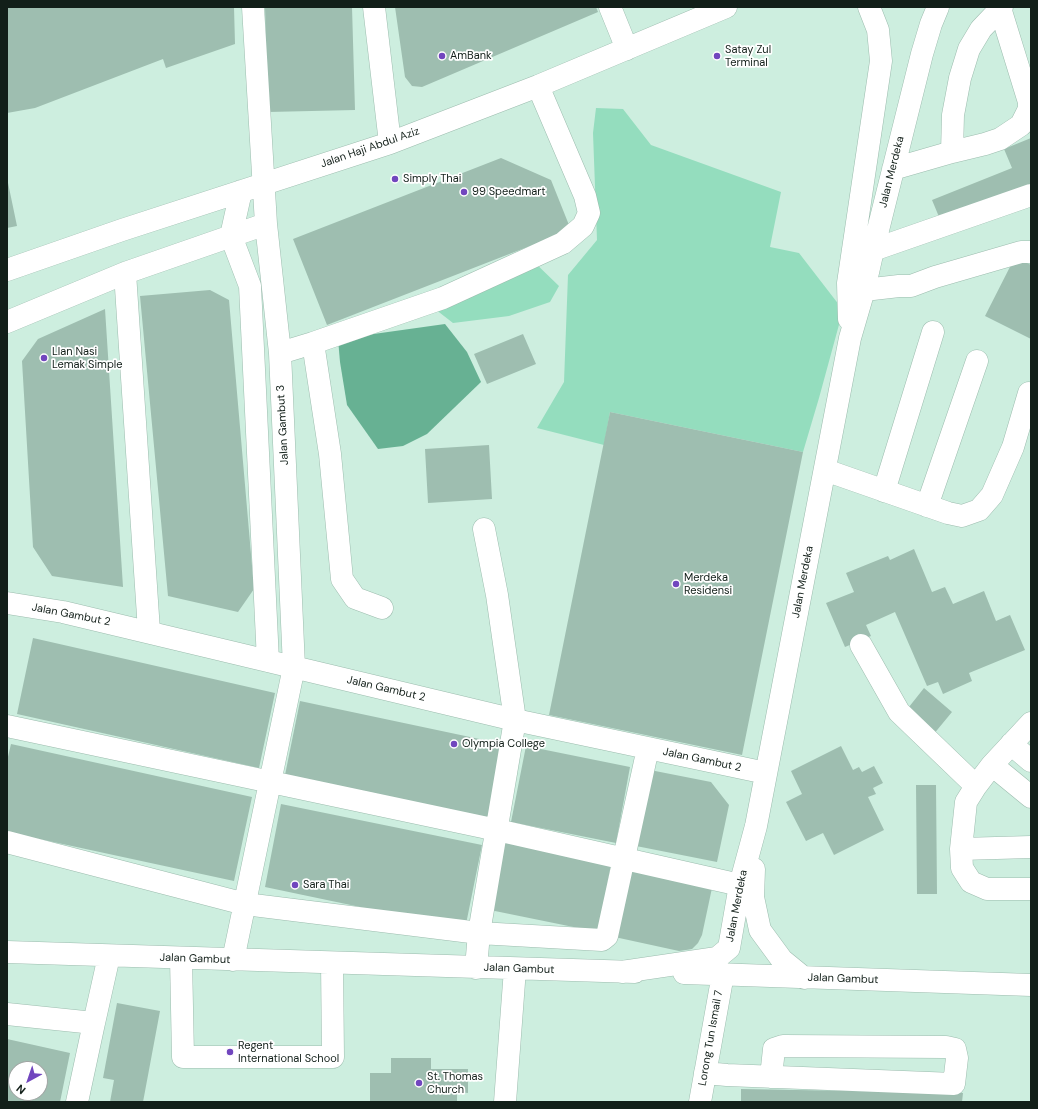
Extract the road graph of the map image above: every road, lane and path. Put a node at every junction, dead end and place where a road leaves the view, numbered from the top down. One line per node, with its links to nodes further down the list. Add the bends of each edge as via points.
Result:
1 (253, 7): 13 (street, Jalan Gambut 3)
2 (374, 7): 10 (street)
3 (610, 7): 8 (street)
4 (726, 7): 8 (street, Jalan Haji Abdul Aziz)
5 (869, 7): 25 (street, Jalan Merdeka, via 878,30 881,61 848,284)
6 (938, 7): 12 (street, Jalan Merdeka, via 922,54)
7 (1001, 8): 11 (street, via 981,29 969,49 953,115); 11 (street, via 1029,109 1021,125 1000,139)
8 (627, 49): 9 (street, Jalan Haji Abdul Aziz)
9 (538, 86): 10 (street, Jalan Haji Abdul Aziz); 26 (street, via 585,196 589,213 583,226 563,243 443,298)
10 (390, 143): 13 (street, Jalan Haji Abdul Aziz)
11 (952, 152): 12 (street)
12 (893, 169): 18 (street, Jalan Merdeka)
13 (263, 184): 14 (street, Jalan Haji Abdul Aziz); 16 (street, Jalan Gambut 3)
14 (241, 191): 17 (street); 20 (street, Jalan Haji Abdul Aziz)
15 (1031, 195): 18 (street)
16 (266, 224): 17 (street); 27 (street, Jalan Gambut 3)
17 (231, 236): 21 (street); 31 (street, via 250,286)
18 (873, 250): 22 (street, Jalan Merdeka)
19 (1031, 252): 22 (street, via 1021,252 912,286)
20 (7, 270)
21 (125, 274): 23 (street); 38 (street)
22 (864, 290): 25 (street, Jalan Merdeka)
23 (7, 322)
24 (933, 332): 33 (street)
25 (850, 338): 32 (street, Jalan Merdeka)
26 (313, 343): 27 (street); 37 (street, via 330,454 342,579 355,598)
27 (280, 353): 30 (street, Jalan Gambut 3)
28 (977, 361): 34 (street)
29 (1029, 393): 34 (street, via 1013,447 992,495 979,510 962,516)
30 (283, 419): 31 (street); 41 (street, Jalan Gambut 3)
31 (256, 421): 40 (street)
32 (825, 470): 33 (street); 49 (street, Jalan Merdeka)
33 (884, 491): 34 (street)
34 (927, 506)
35 (484, 529): 42 (street, via 497,595)
36 (7, 603): 38 (street, Jalan Gambut 2, via 63,612)
37 (382, 608)
38 (149, 632): 40 (street, Jalan Gambut 2)
39 (861, 645): 51 (street, via 899,712)
40 (268, 661): 41 (street, Jalan Gambut 2)
41 (294, 667): 42 (street, Jalan Gambut 2); 50 (street, Jalan Gambut 3)
42 (515, 720): 46 (street, Jalan Gambut 2); 54 (street)
43 (1031, 723): 45 (street)
44 (7, 726): 50 (street)
45 (1011, 744): 47 (street); 48 (street)
46 (648, 748): 49 (street, Jalan Gambut 2); 58 (street)
47 (1031, 761)
48 (992, 765): 51 (street); 52 (street)
49 (766, 773): 53 (street, Jalan Merdeka)
50 (270, 782): 54 (street); 61 (street, Jalan Gambut 3)
51 (976, 786): 57 (street, via 966,802)
52 (1031, 797)
53 (756, 826): 59 (street, Jalan Merdeka); 74 (street, Jalan Merdeka, via 753,897 760,930 782,960)
54 (497, 830): 58 (street); 62 (street)
55 (7, 842): 61 (street)
56 (1031, 847): 57 (street)
57 (961, 849): 60 (street, via 962,868 971,882 987,889)
58 (624, 859): 59 (street); 63 (street, via 607,936 602,940)
59 (740, 886): 72 (street, Jalan Merdeka, via 729,948 717,958)
60 (1031, 889)
61 (245, 904): 62 (street); 67 (street, Jalan Gambut 3)
62 (479, 933): 63 (street); 69 (street)
63 (564, 938): 71 (street)
64 (7, 952): 65 (street, Jalan Gambut)
65 (109, 956): 66 (street, Jalan Gambut); 77 (street)
66 (181, 958): 67 (street, Jalan Gambut); 68 (street, via 182,1057 333,1057)
67 (233, 960): 68 (street, Jalan Gambut)
68 (332, 963): 69 (street, Jalan Gambut)
69 (476, 968): 70 (street, Jalan Gambut)
70 (515, 969): 71 (street, Jalan Gambut); 81 (street)
71 (562, 970): 72 (street, Jalan Gambut)
72 (622, 972): 73 (street, Jalan Gambut)
73 (723, 974): 74 (street, Jalan Gambut); 78 (street, Lorong Tun Ismail 7)
74 (804, 978): 75 (street, Jalan Gambut)
75 (1031, 985)
76 (7, 1014): 77 (street)
77 (94, 1023): 80 (street)
78 (705, 1073): 79 (street); 82 (street, Lorong Tun Ismail 7)
79 (772, 1077): 79 (street, via 954,1084 957,1058 955,1049 946,1047 783,1046 774,1049)
80 (77, 1102)
81 (505, 1102)
82 (700, 1102)

